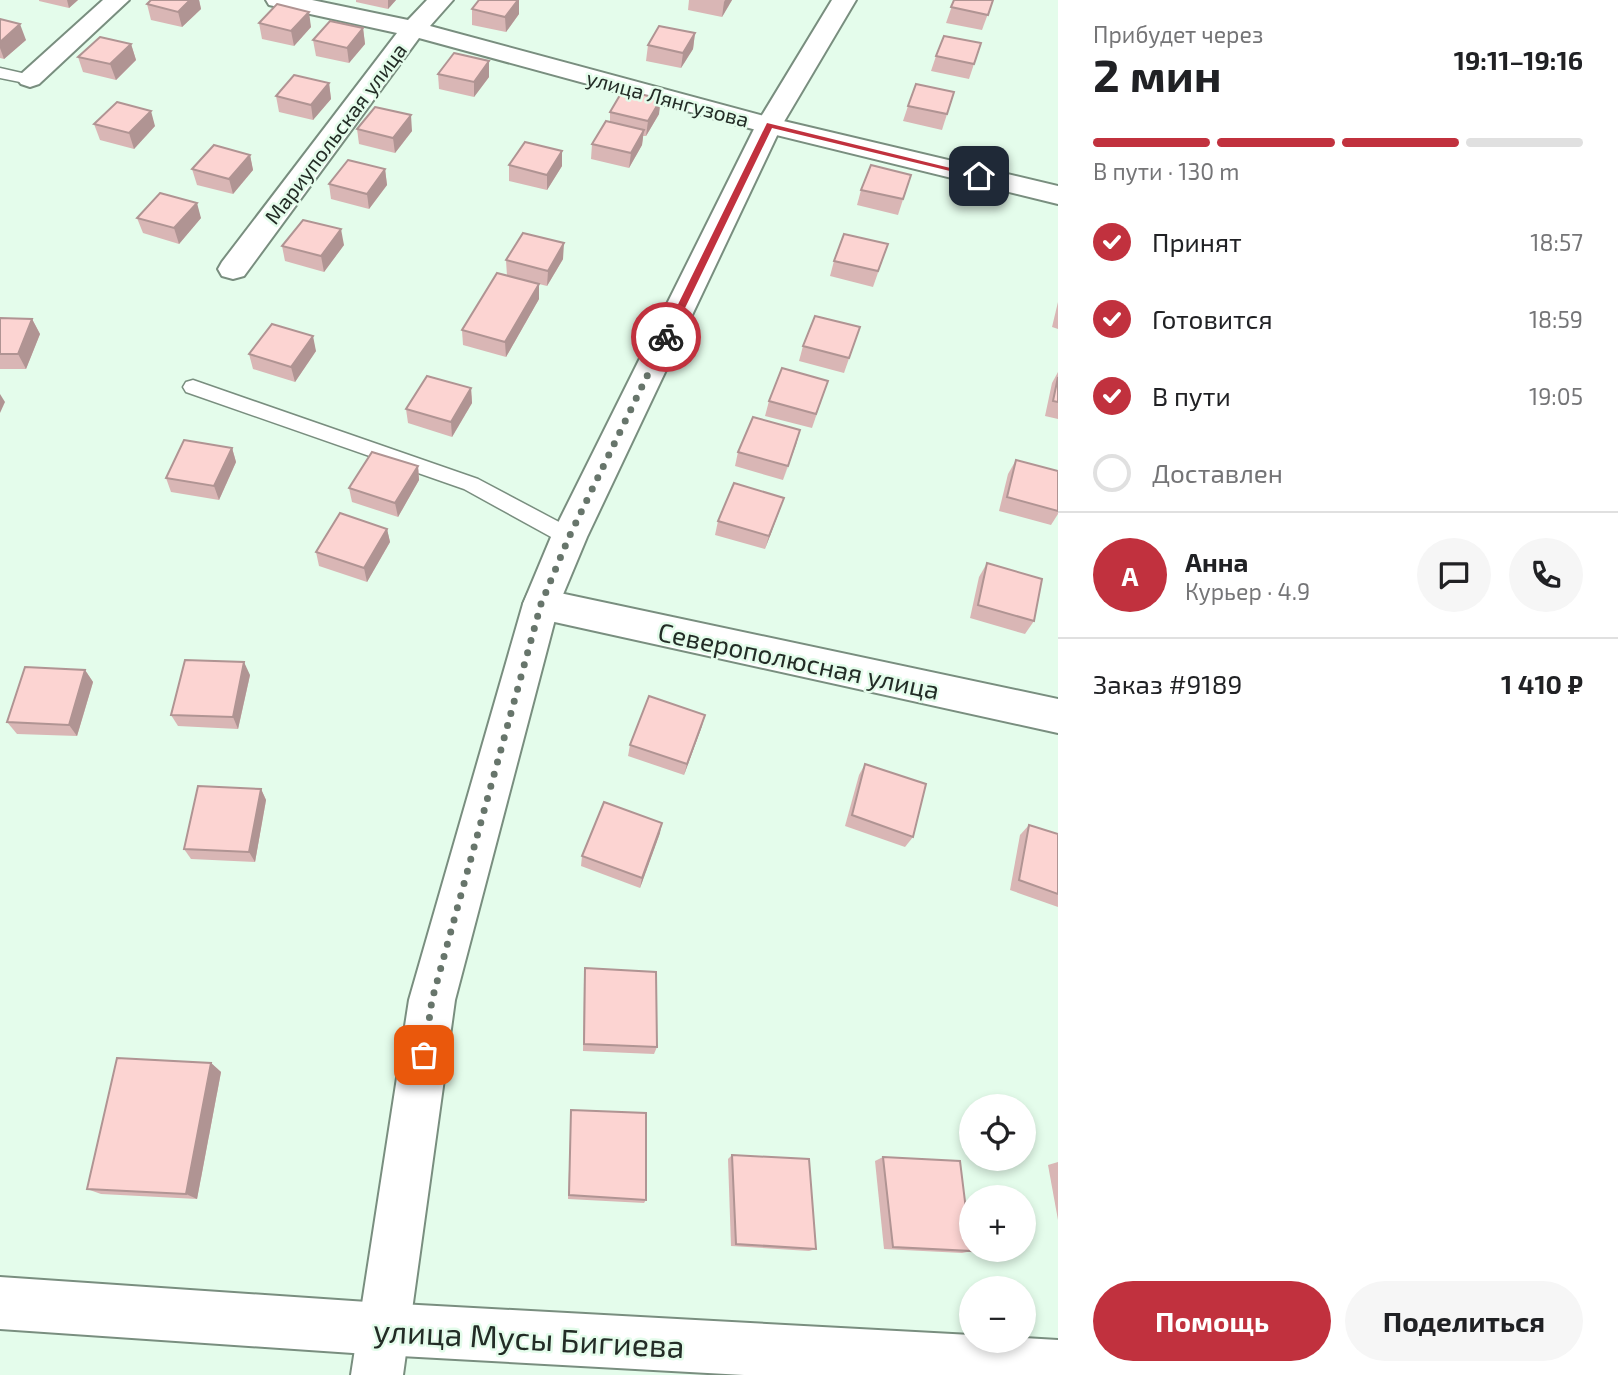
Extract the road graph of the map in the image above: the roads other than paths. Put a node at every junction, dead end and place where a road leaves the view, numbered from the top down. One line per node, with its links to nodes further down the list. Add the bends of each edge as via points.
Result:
1 (117, 0): 7 (street)
2 (278, 0): 5 (street, улица Лянгузова)
3 (440, 0): 5 (street, Мариупольская улица)
4 (845, 0): 8 (street)
5 (413, 29): 8 (street, улица Лянгузова); 10 (street, Мариупольская улица)
6 (0, 73): 7 (lane)
7 (30, 79)
8 (769, 125): 9 (street, улица Лянгузова); 12 (street)
9 (1058, 195)
10 (233, 269)
11 (193, 387): 12 (lane, via 471,484)
12 (569, 537): 13 (street)
13 (541, 604): 14 (street, Северополюсная улица); 16 (street, via 432,1000)
14 (1058, 716)
15 (0, 1303): 16 (street, улица Мусы Бигиева)
16 (379, 1352): 17 (street, улица Мусы Бигиева)
17 (1058, 1366)

